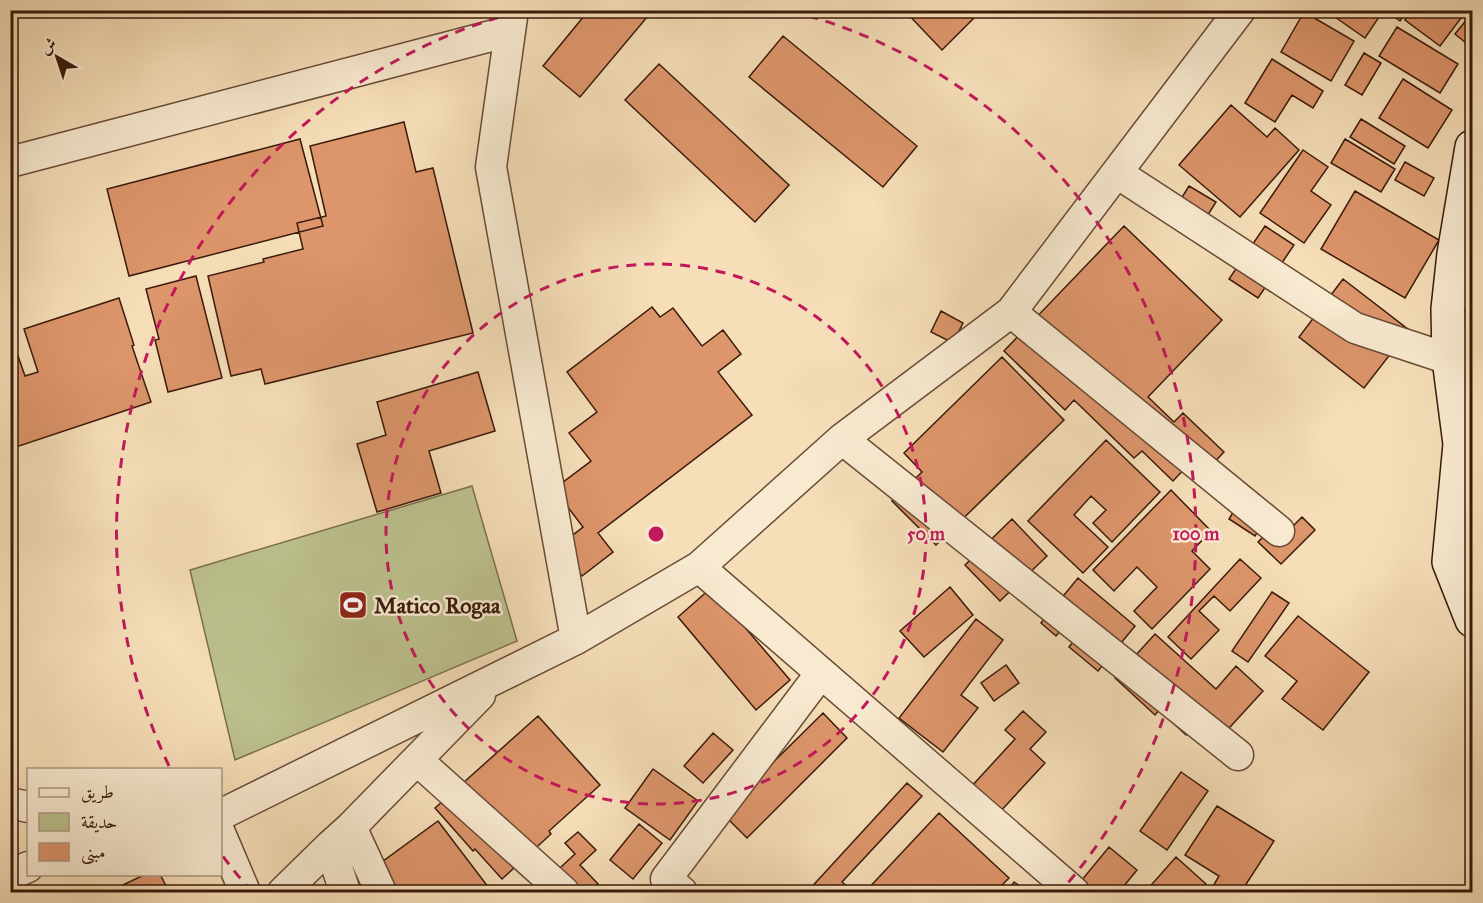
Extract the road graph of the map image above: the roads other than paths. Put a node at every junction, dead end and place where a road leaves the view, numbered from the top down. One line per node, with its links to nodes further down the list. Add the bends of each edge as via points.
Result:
1 (1240, 10): 5 (street)
2 (512, 21): 4 (street); 15 (street, via 491,167)
3 (1473, 147): 7 (street)
4 (10, 162)
5 (1118, 173): 8 (street); 9 (street, via 1355,328)
6 (1473, 286): 7 (street)
7 (1448, 309): 9 (street)
8 (1011, 312): 11 (street); 12 (street)
9 (1449, 358): 10 (street); 14 (street, via 1460,444 1449,562)
10 (1473, 382)
11 (842, 439): 13 (street); 18 (street)
12 (1279, 531)
13 (699, 567): 15 (street); 16 (street)
14 (1471, 612)
15 (576, 639): 17 (street)
16 (821, 673): 32 (street, via 666,879); 33 (street)
17 (496, 679): 19 (street); 22 (street)
18 (1238, 755)
19 (417, 760): 23 (street); 31 (street)
20 (10, 803): 21 (street)
21 (27, 807)
22 (222, 814)
23 (340, 836): 28 (street); 29 (street); 30 (street)
24 (222, 838): 27 (street)
25 (27, 867): 26 (street)
26 (10, 875)
27 (245, 892)
28 (283, 892)
29 (345, 892)
30 (381, 892)
31 (564, 892)
32 (682, 892)
33 (1074, 892)

